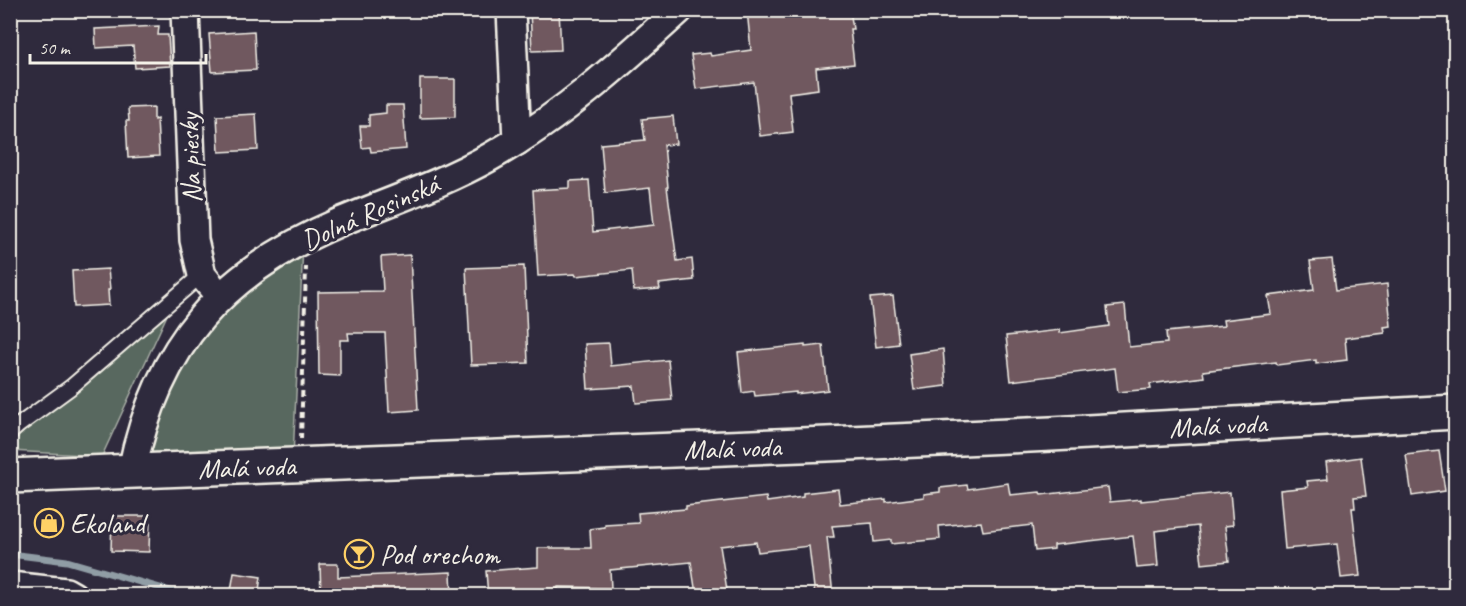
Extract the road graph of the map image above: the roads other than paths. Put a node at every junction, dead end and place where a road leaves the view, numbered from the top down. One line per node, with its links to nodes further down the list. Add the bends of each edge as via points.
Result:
1 (185, 10): 6 (street, Na piesky, via 194,240 202,275)
2 (511, 10): 4 (street)
3 (679, 10): 4 (street, Dolná Rosinská, via 603,77)
4 (517, 141): 6 (street, Dolná Rosinská, via 488,159 304,239)
5 (193, 282): 8 (lane)
6 (220, 297): 9 (street, Dolná Rosinská, via 172,358 145,417)
7 (1455, 412): 9 (street, Malá voda, via 838,443)
8 (10, 433)
9 (132, 470): 10 (street, Malá voda)
10 (10, 476)
11 (10, 586): 12 (street)
12 (73, 596)

